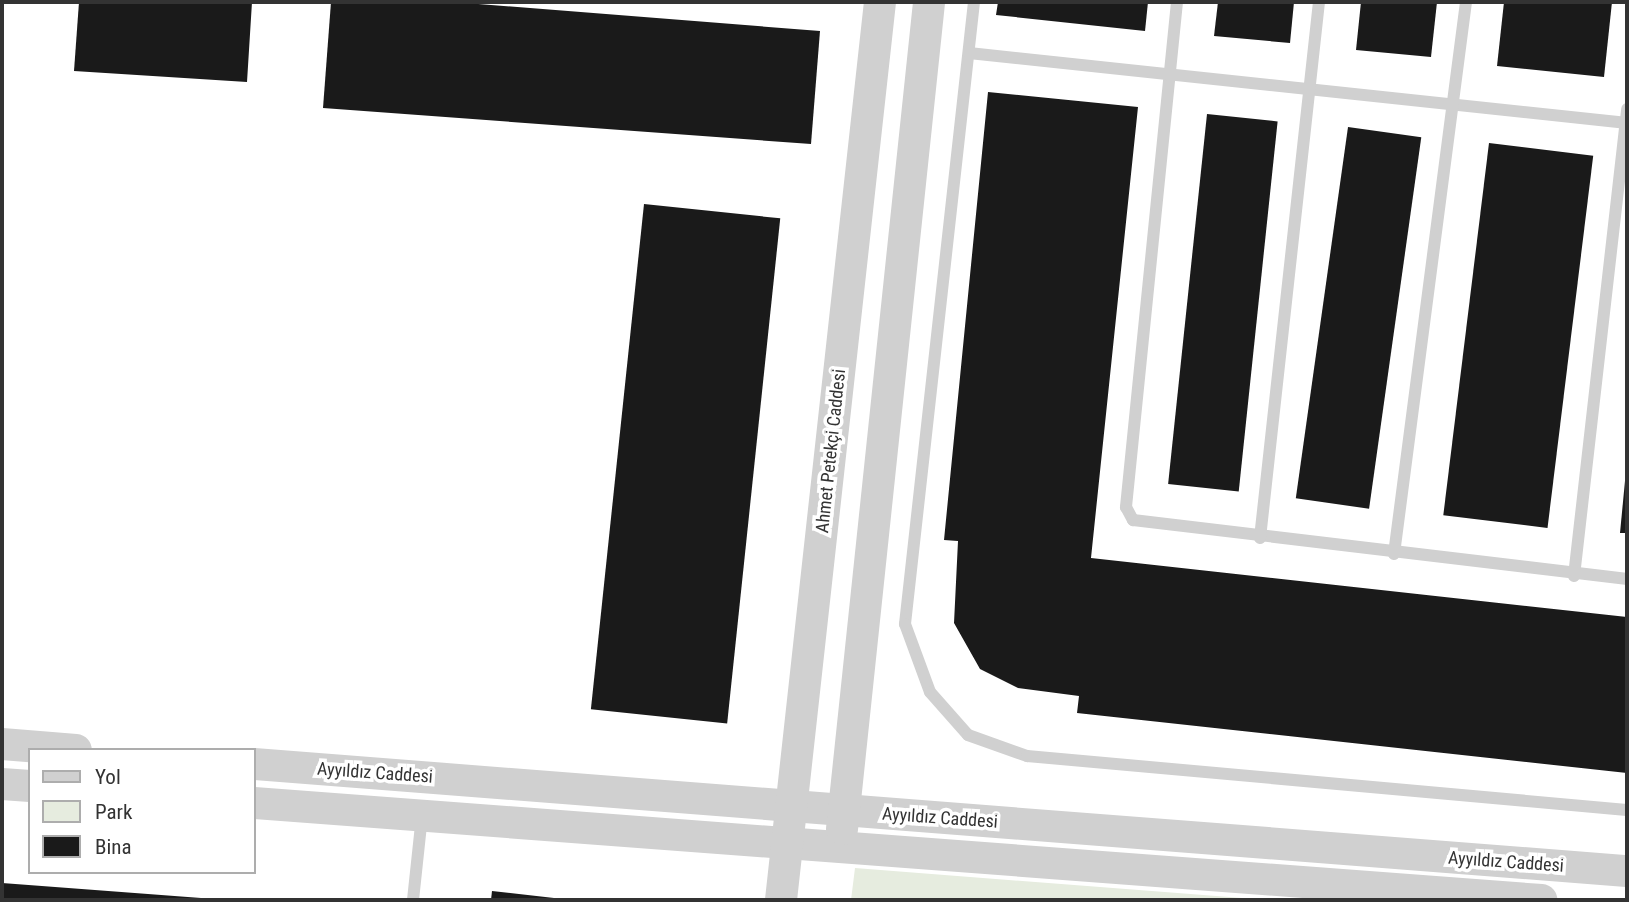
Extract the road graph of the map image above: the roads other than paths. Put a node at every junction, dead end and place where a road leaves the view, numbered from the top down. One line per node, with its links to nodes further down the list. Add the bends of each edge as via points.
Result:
1 (880, 2): 23 (street, Ahmet Petekçi Caddesi)
2 (929, 2): 24 (street)
3 (974, 2): 7 (lane)
4 (1177, 2): 8 (lane)
5 (1319, 2): 9 (lane)
6 (1466, 2): 10 (lane)
7 (969, 52): 8 (lane); 25 (lane, via 905,624 930,692 968,736 1027,756)
8 (1168, 77): 9 (lane); 13 (lane, via 1126,507 1133,520)
9 (1308, 91): 10 (lane); 13 (lane)
10 (1454, 106): 12 (lane); 14 (lane)
11 (1627, 109): 12 (lane)
12 (1627, 123): 15 (lane)
13 (1260, 538): 14 (lane)
14 (1394, 554): 15 (lane)
15 (1574, 576): 16 (lane)
16 (1627, 579)
17 (2, 744): 18 (street)
18 (51, 748)
19 (256, 764): 23 (street, Ayyıldız Caddesi)
20 (2, 784): 21 (street)
21 (28, 786)
22 (256, 803): 26 (street, Ayyıldız Caddesi)
23 (793, 806): 24 (street, Ayyıldız Caddesi); 27 (street, Ahmet Petekçi Caddesi)
24 (844, 810): 28 (street); 29 (street, Ayyıldız Caddesi)
25 (1627, 810)
26 (422, 816): 27 (street, Ayyıldız Caddesi); 30 (lane)
27 (789, 844): 28 (street, Ayyıldız Caddesi); 31 (street, Ahmet Petekçi Caddesi)
28 (841, 847): 32 (street, Ayyıldız Caddesi)
29 (1627, 871)
30 (413, 900)
31 (781, 900)
32 (1541, 900)

